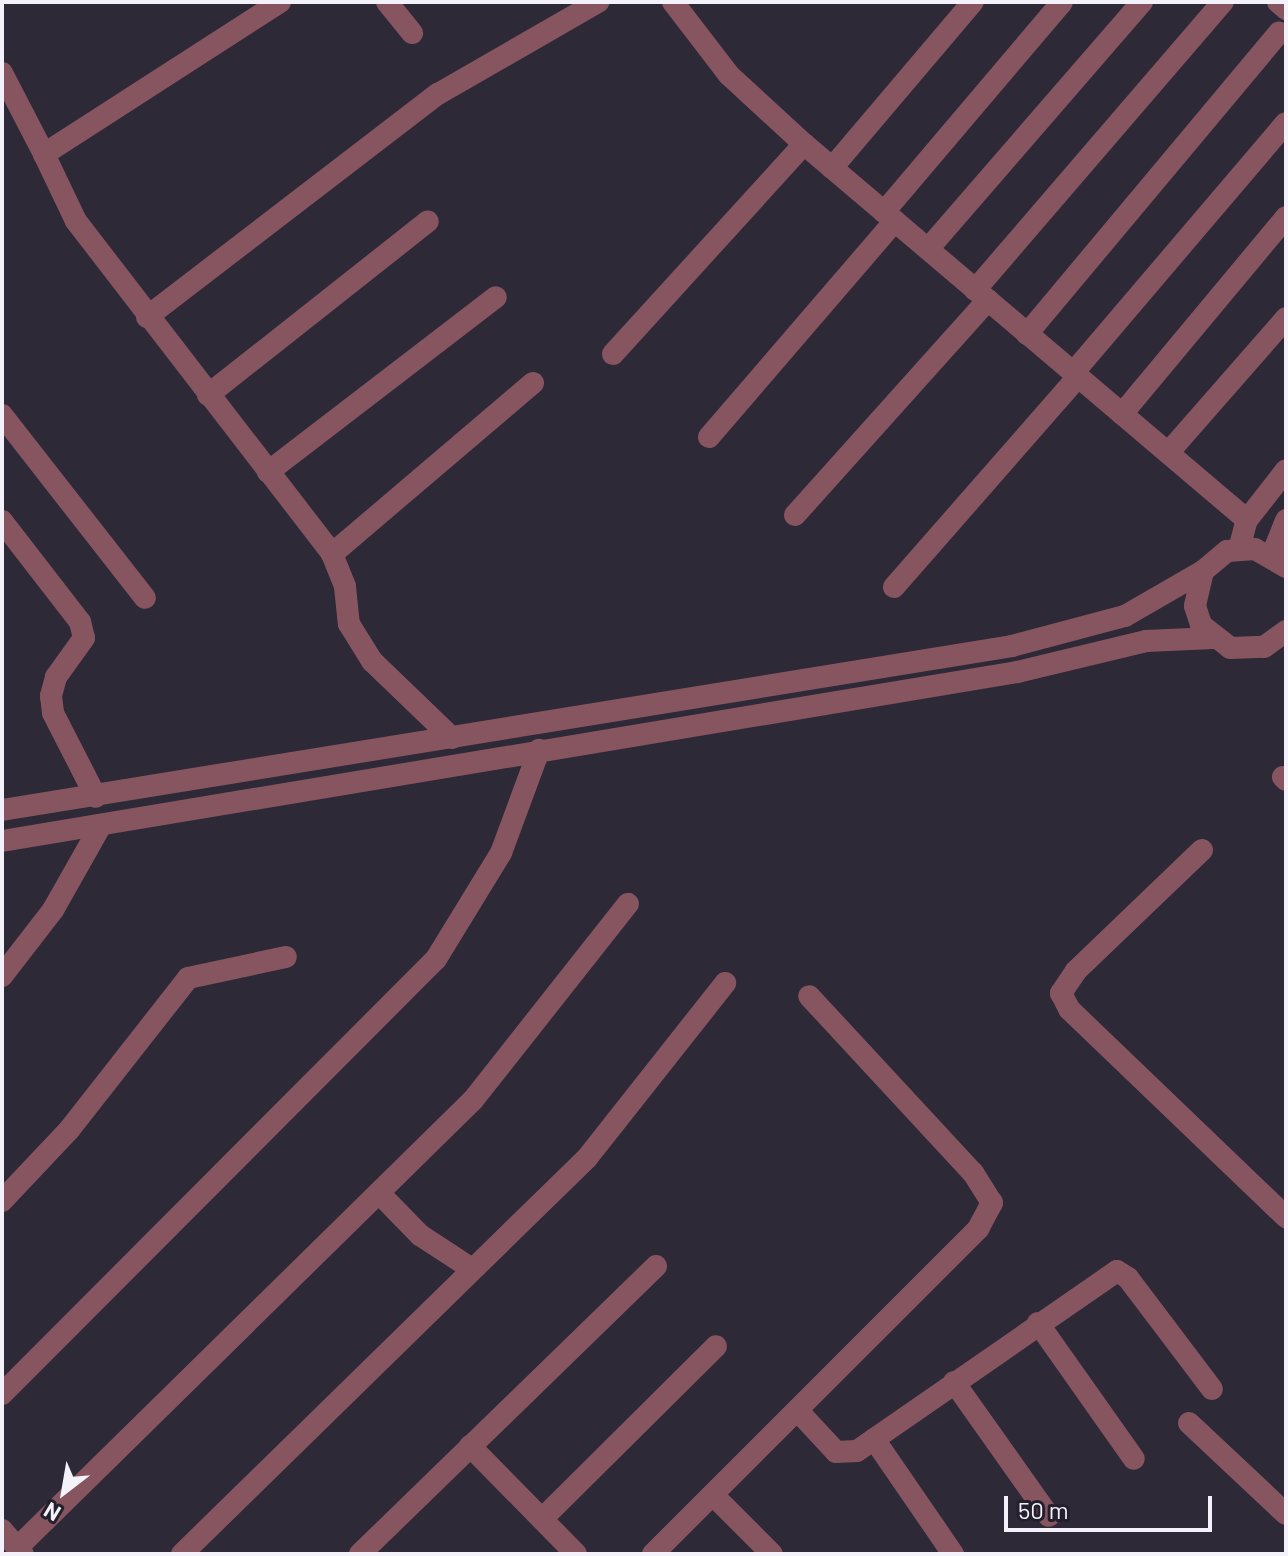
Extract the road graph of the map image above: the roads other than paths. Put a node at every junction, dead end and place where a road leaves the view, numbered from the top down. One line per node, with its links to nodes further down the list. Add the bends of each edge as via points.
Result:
1 (280, 2): 16 (street)
2 (387, 2): 11 (street)
3 (598, 2): 24 (street, via 438,94)
4 (673, 2): 15 (street, via 729,75)
5 (973, 2): 17 (street)
6 (1062, 2): 18 (street)
7 (1142, 2): 21 (street)
8 (1223, 2): 22 (street)
9 (1278, 2): 10 (street)
10 (1286, 9)
11 (412, 33)
12 (1279, 33): 26 (street)
13 (2, 73): 16 (street)
14 (1286, 123): 28 (street)
15 (804, 144): 17 (street); 27 (street)
16 (44, 154): 24 (street, via 76,221)
17 (832, 168): 18 (street)
18 (889, 217): 21 (street); 33 (street)
19 (1286, 217): 31 (street)
20 (428, 221): 30 (street)
21 (928, 249): 22 (street)
22 (982, 295): 26 (street); 37 (street)
23 (496, 297): 36 (street)
24 (147, 317): 30 (street)
25 (1286, 318): 34 (street)
26 (1027, 334): 28 (street)
27 (613, 354)
28 (1075, 375): 31 (street); 45 (street)
29 (533, 383): 42 (street)
30 (208, 395): 36 (street)
31 (1122, 414): 34 (street)
32 (2, 415): 46 (street)
33 (709, 437)
34 (1168, 453): 38 (street)
35 (1286, 470): 38 (street)
36 (268, 472): 42 (street)
37 (795, 515)
38 (1247, 520): 41 (street)
39 (1286, 520): 43 (street)
40 (2, 521): 52 (street, via 80,622 84,638 56,677 51,696 53,713)
41 (1239, 549): 43 (street); 44 (street, via 1215,558)
42 (332, 554): 50 (street, via 345,587 349,624 372,661)
43 (1279, 561)
44 (1203, 571): 48 (street, via 1195,606); 50 (street, via 1125,616 1012,646)
45 (894, 587)
46 (145, 598)
47 (1286, 631): 49 (street)
48 (1213, 638): 49 (street, via 1230,648); 51 (street, via 1146,641 1017,672)
49 (1275, 647)
50 (452, 738): 52 (street)
51 (539, 750): 54 (street); 71 (street, via 501,853 436,959)
52 (96, 797): 53 (street)
53 (2, 810)
54 (101, 825): 55 (street); 59 (street, via 53,910)
55 (2, 841)
56 (1202, 850): 64 (street, via 1076,971 1061,993 1069,1009)
57 (628, 904): 62 (street, via 473,1100)
58 (286, 957): 63 (street, via 188,978 69,1130)
59 (2, 976)
60 (725, 983): 66 (street, via 587,1158)
61 (809, 996): 72 (street, via 973,1173 992,1203 978,1229)
62 (379, 1193): 66 (street, via 420,1235); 82 (street)
63 (2, 1201)
64 (1286, 1217)
65 (656, 1266): 75 (street)
66 (472, 1269): 83 (street)
67 (1038, 1323): 69 (street); 70 (street, via 1117,1271 1128,1278); 76 (street)
68 (716, 1346): 80 (street)
69 (954, 1382): 74 (street); 79 (street)
70 (1212, 1389)
71 (2, 1394)
72 (798, 1411): 74 (street, via 836,1452 857,1451); 77 (street)
73 (1189, 1423): 78 (street)
74 (874, 1439): 88 (street)
75 (470, 1446): 80 (street); 84 (street)
76 (1134, 1459)
77 (713, 1495): 86 (street); 87 (street)
78 (1286, 1514)
79 (1049, 1516)
80 (542, 1519): 85 (street)
81 (2, 1530): 82 (street)
82 (20, 1551)
83 (182, 1554)
84 (360, 1554)
85 (576, 1554)
86 (653, 1554)
87 (772, 1554)
88 (953, 1554)

